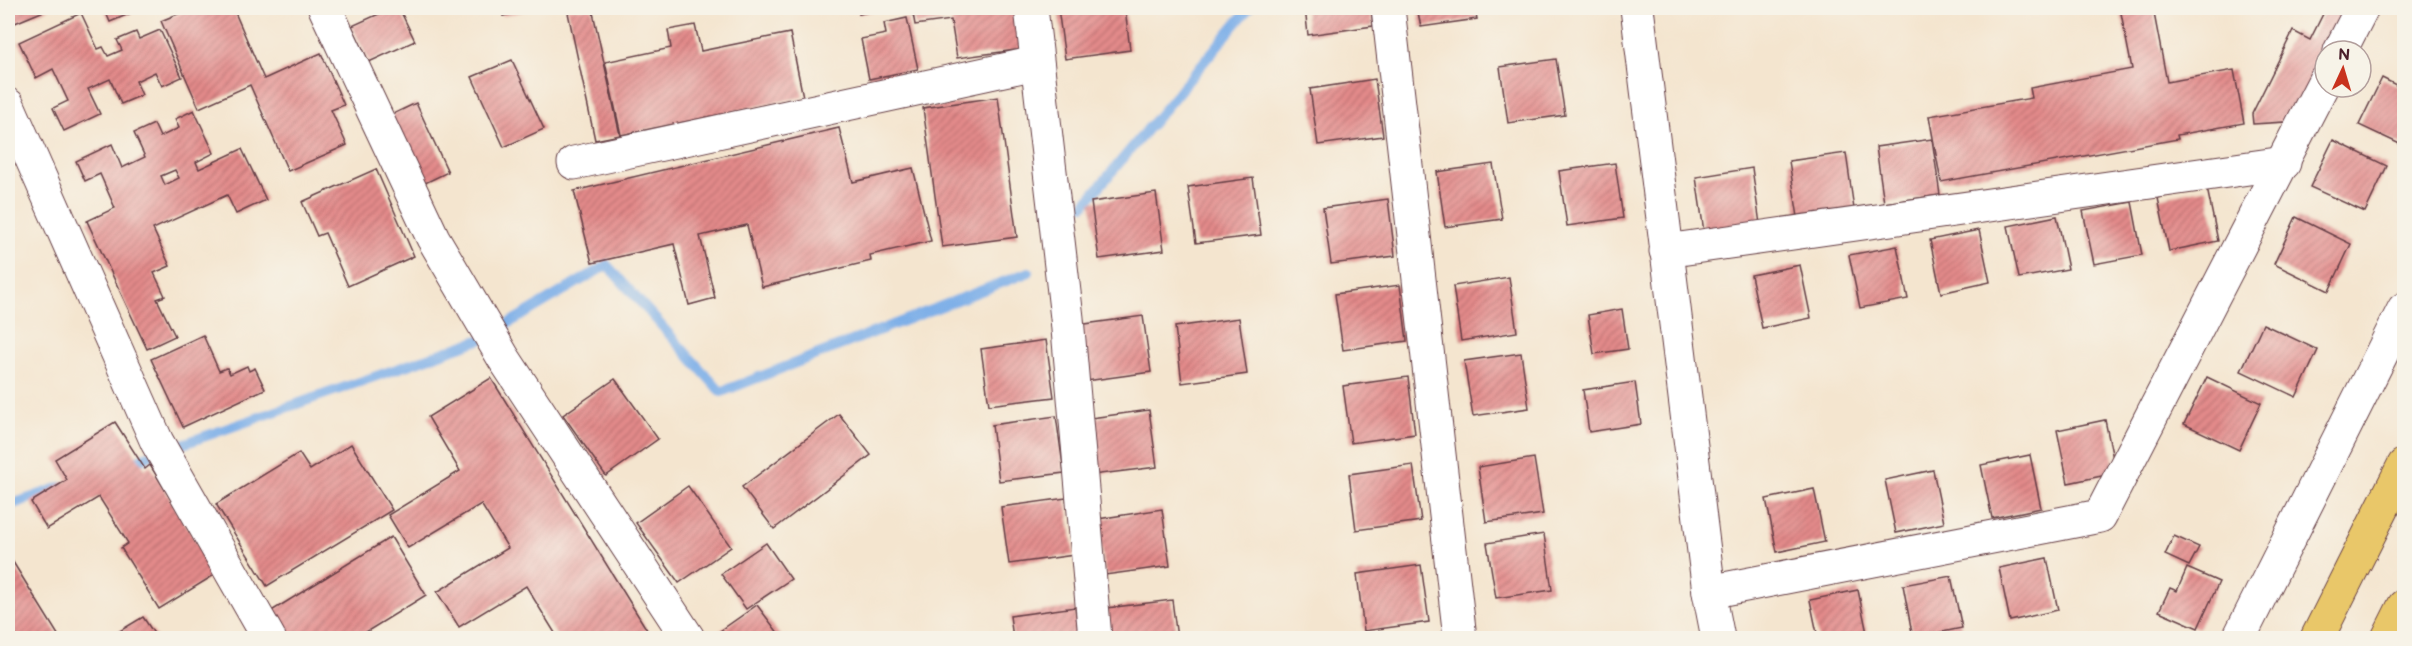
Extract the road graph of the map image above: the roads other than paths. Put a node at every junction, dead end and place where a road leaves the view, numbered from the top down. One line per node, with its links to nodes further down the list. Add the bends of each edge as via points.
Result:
1 (325, 8): 18 (street, via 433,238 490,334)
2 (1031, 8): 7 (street)
3 (1388, 8): 20 (street)
4 (1637, 8): 12 (street)
5 (2362, 8): 6 (street)
6 (2346, 39)
7 (1036, 63): 10 (street); 19 (street, via 1067,318)
8 (2316, 99): 11 (street)
9 (8, 105): 17 (street, via 164,455)
10 (574, 163)
11 (2284, 163): 12 (street); 15 (street, via 2100,516)
12 (1666, 251): 15 (street)
13 (2404, 309): 22 (street)
14 (2404, 465): 23 (main road)
15 (1708, 592): 21 (street)
16 (2404, 606): 24 (main road)
17 (269, 639)
18 (688, 639)
19 (1095, 639)
20 (1460, 639)
21 (1718, 639)
22 (2239, 639)
23 (2317, 639)
24 (2388, 639)

